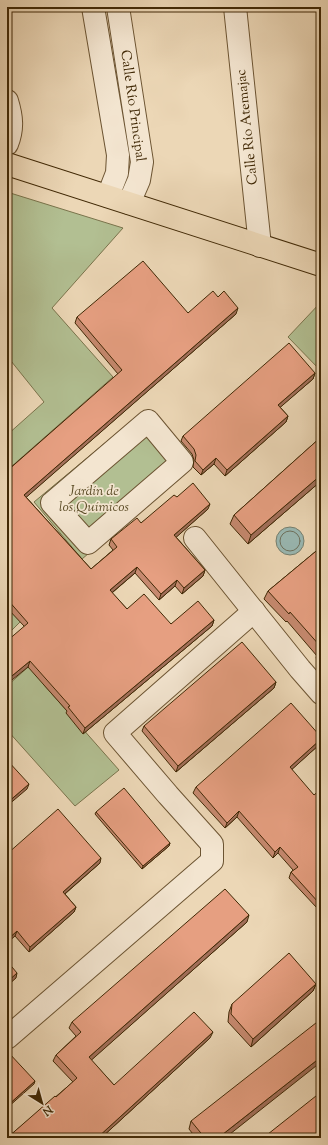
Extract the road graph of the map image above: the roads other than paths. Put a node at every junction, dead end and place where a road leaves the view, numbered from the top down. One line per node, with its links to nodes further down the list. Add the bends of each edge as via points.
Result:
1 (93, 7): 7 (street, Calle Río Principal, via 118,156 117,173)
2 (118, 7): 8 (street, Calle Río Principal, via 142,162 139,180)
3 (235, 7): 9 (street, Calle Río Atemajac)
4 (7, 101): 5 (street, via 12,128)
5 (7, 144)
6 (7, 164): 7 (main road)
7 (108, 196): 8 (main road)
8 (129, 203): 9 (main road)
9 (260, 246): 10 (main road)
10 (321, 265)
11 (162, 438): 11 (street, via 182,462 88,543 52,503 148,421)
12 (195, 538): 13 (street)
13 (254, 611): 14 (street); 15 (street, via 115,733 212,844 212,861)
14 (321, 692)
15 (7, 1038)

